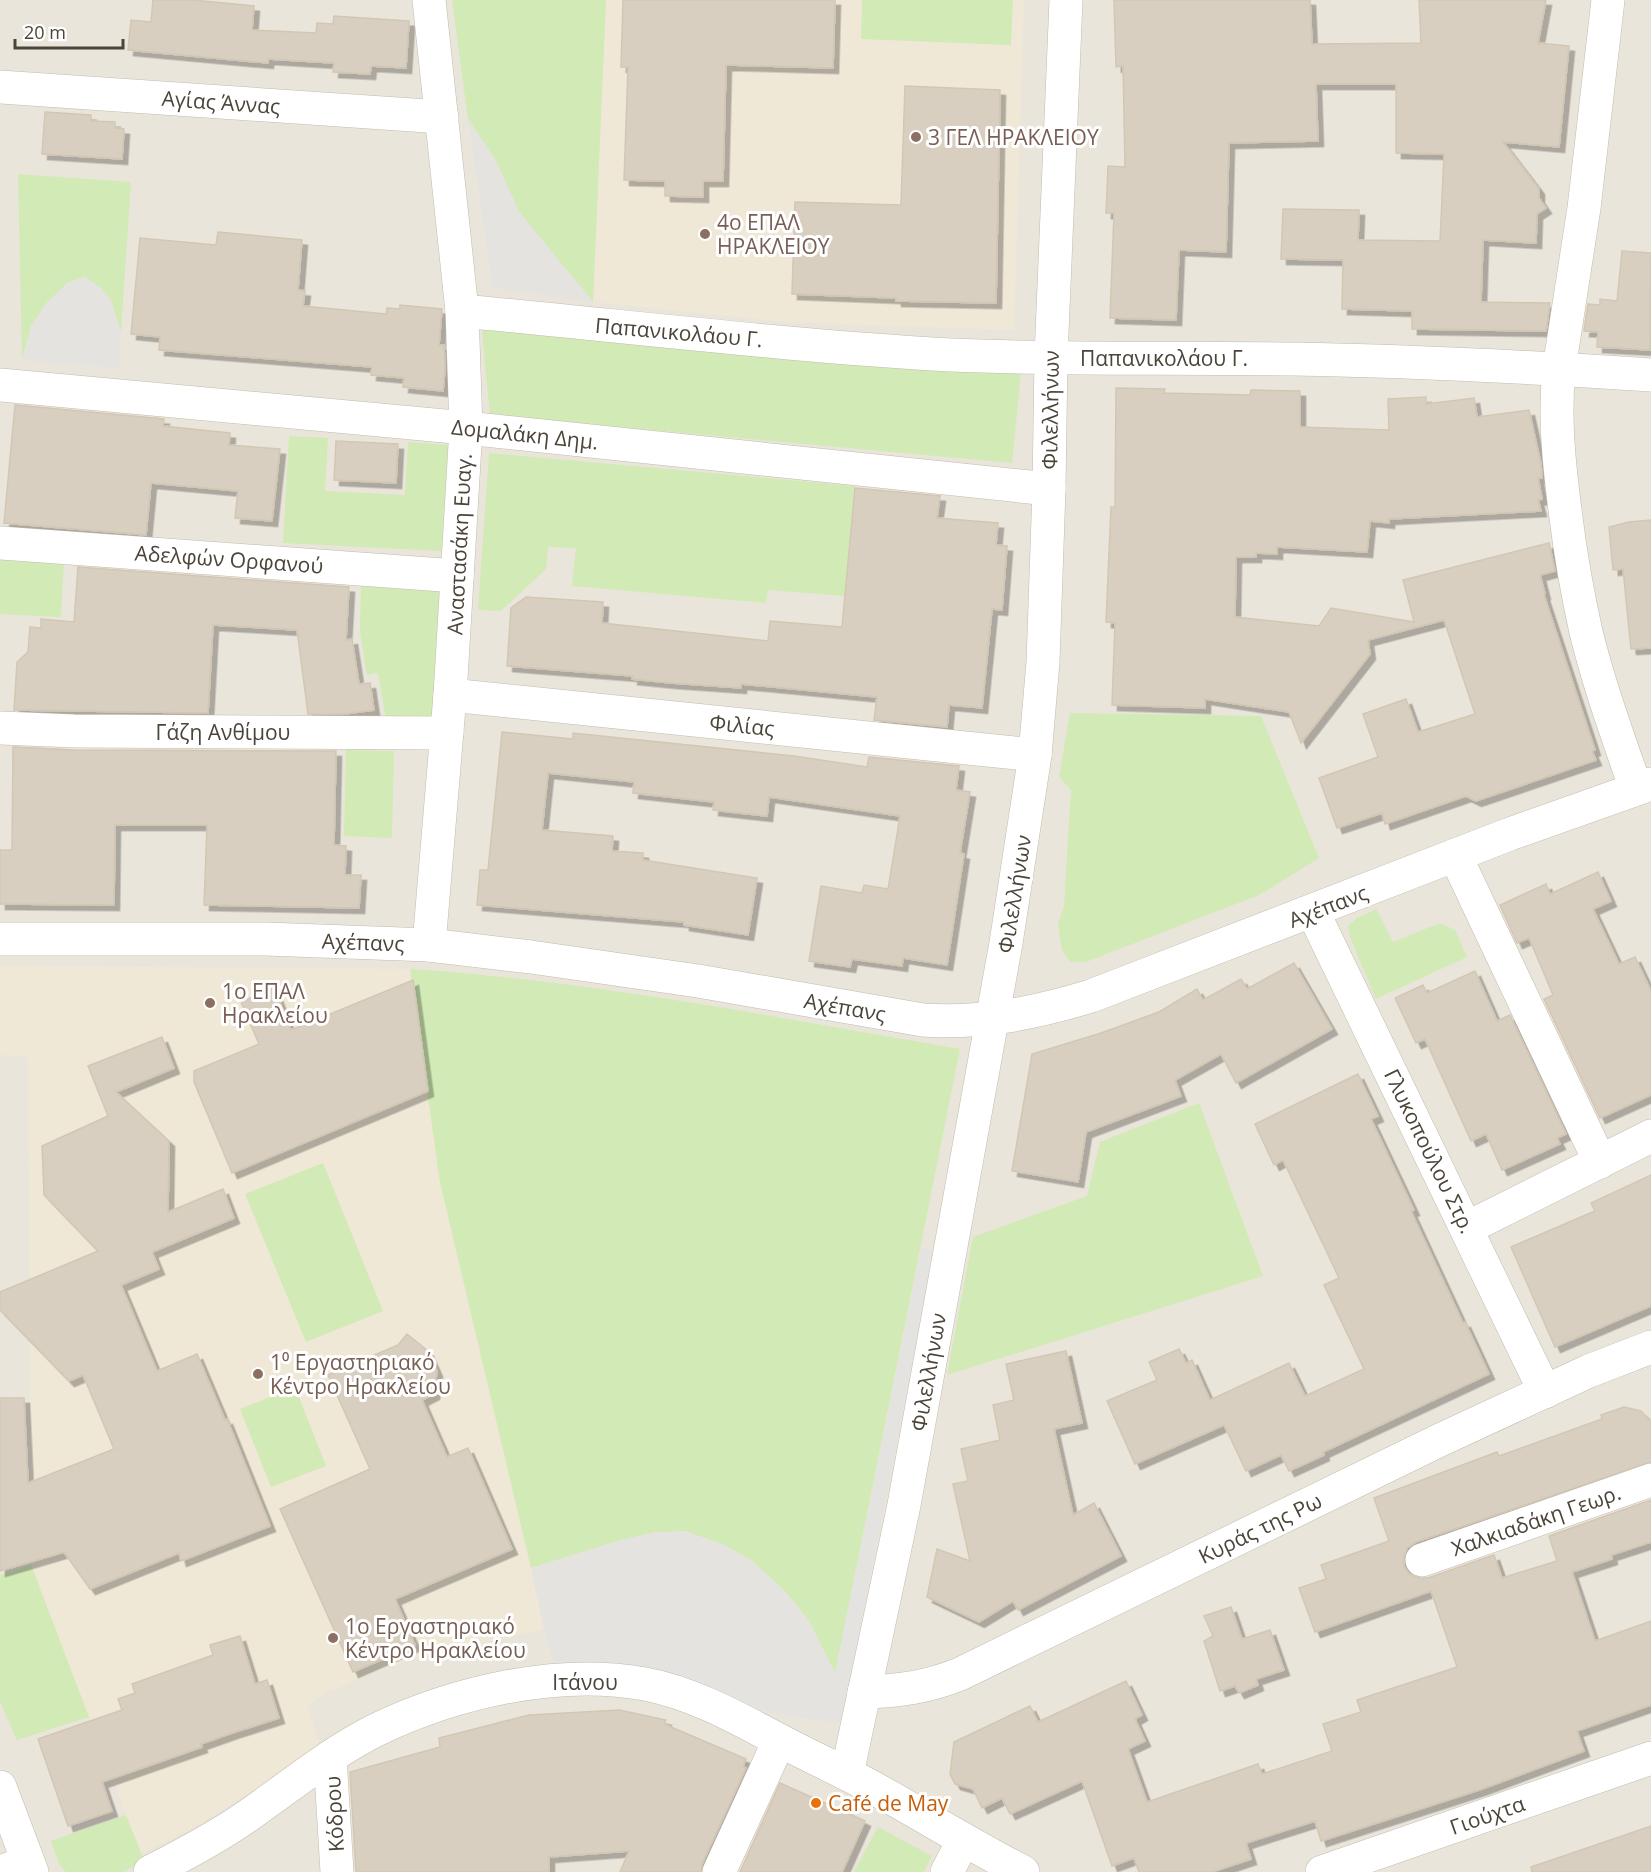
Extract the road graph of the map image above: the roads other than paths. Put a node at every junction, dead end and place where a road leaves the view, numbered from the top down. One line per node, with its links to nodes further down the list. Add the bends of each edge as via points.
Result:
1 (429, 0): 5 (street, Αναστασάκη Ευαγ.)
2 (1066, 0): 7 (street, Φιλελλήνων)
3 (1608, 0): 8 (street, via 1584,208)
4 (0, 87): 5 (street, Αγίας Άννας)
5 (442, 117): 6 (street, Αναστασάκη Ευαγ.)
6 (462, 311): 7 (street, Παπανικολάου Γ., via 840,347); 11 (street, Αναστασάκη Ευαγ.)
7 (1050, 357): 8 (street, Παπανικολάου Γ., via 1293,359); 12 (street, Φιλελλήνων)
8 (1559, 369): 9 (street, Παπανικολάου Γ.); 19 (street, via 1557,436 1571,559 1609,711)
9 (1651, 375)
10 (0, 385): 11 (street, Δομαλάκη Δημ.)
11 (466, 428): 12 (street, Δομαλάκη Δημ.); 14 (street, Αναστασάκη Ευαγ.)
12 (1049, 489): 18 (street, Φιλελλήνων, via 1043,662)
13 (0, 543): 14 (street, Αδελφών Ορφανού)
14 (457, 576): 15 (street, Αναστασάκη Ευαγ.)
15 (450, 695): 17 (street, Αναστασάκη Ευαγ.); 18 (street, Φιλίας)
16 (0, 728): 17 (street, Γάζη Ανθίμου, via 85,732)
17 (447, 733): 23 (street, Αναστασάκη Ευαγ.)
18 (1035, 754): 24 (street, Φιλελλήνων)
19 (1644, 786): 20 (street, Αχέπανς)
20 (1455, 855): 21 (street, Αχέπανς); 26 (street)
21 (1313, 912): 24 (street, Αχέπανς, via 1091,996); 27 (street, Γλυκοπούλου Στρ.)
22 (0, 939): 23 (street, Αχέπανς, via 277,939)
23 (429, 945): 24 (street, Αχέπανς, via 698,981 923,1020)
24 (992, 1019): 32 (street, Φιλελλήνων, via 904,1505)
25 (1651, 1136): 26 (street)
26 (1600, 1162): 27 (street)
27 (1467, 1228): 29 (street, Γλυκοπούλου Στρ.)
28 (1649, 1352): 29 (street, Κυράς της Ρω)
29 (1545, 1392): 32 (street, Κυράς της Ρω, via 960,1674 912,1689)
30 (1651, 1480): 31 (street, Χαλκιαδάκη Γεωρ.)
31 (1422, 1560)
32 (864, 1692): 36 (street, Φιλελλήνων)
33 (779, 1741): 34 (street, Ιτάνου, via 743,1720 668,1689 565,1679 444,1704 376,1730); 36 (street, Ιτάνου); 42 (street)
34 (330, 1757): 40 (street, Ιτάνου, via 240,1821); 41 (street, Κόδρου)
35 (1651, 1758): 45 (street, Γιούχτα)
36 (847, 1774): 38 (street, Ιτάνου)
37 (0, 1787): 39 (street)
38 (963, 1841): 43 (street); 44 (street, Ιτάνου)
39 (20, 1869)
40 (150, 1872)
41 (337, 1872)
42 (719, 1872)
43 (947, 1872)
44 (1023, 1872)
45 (1322, 1872)

